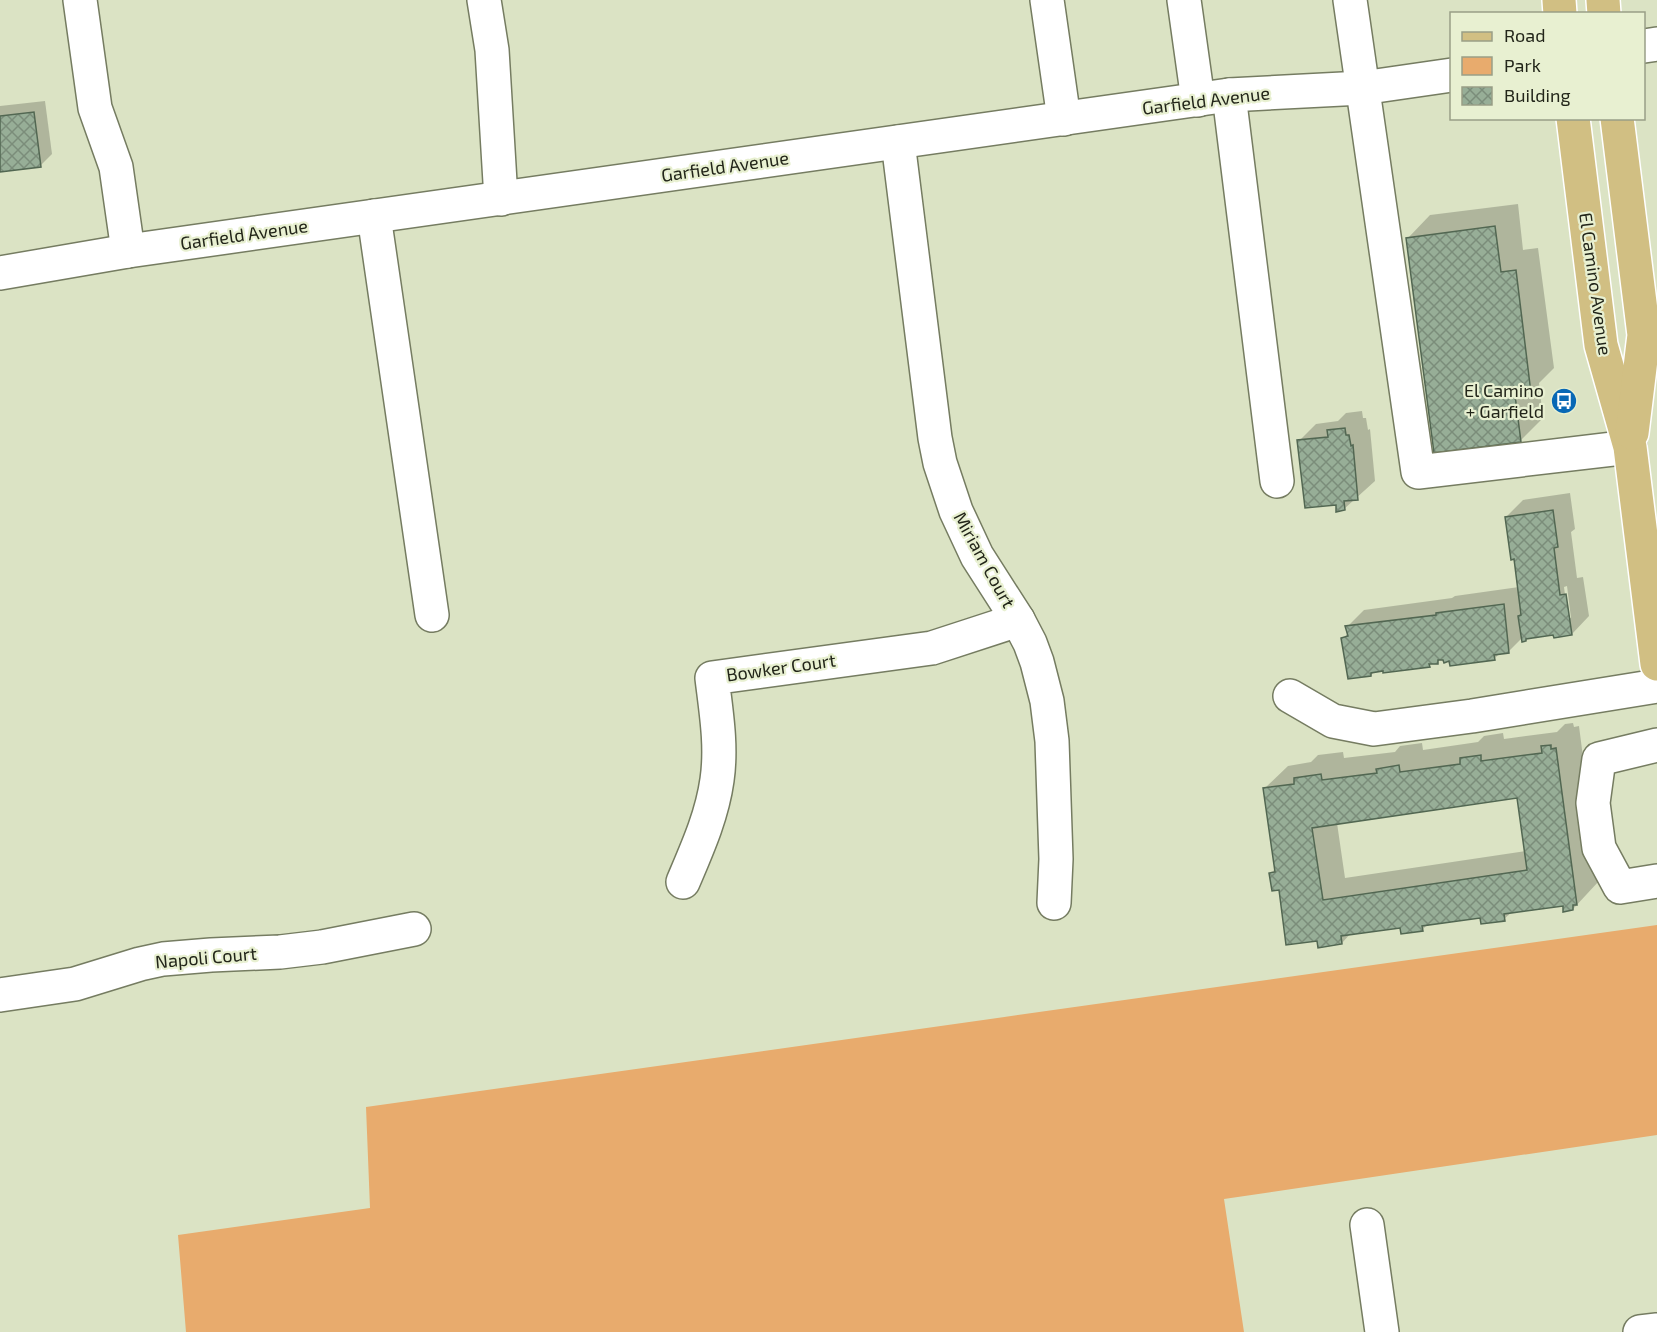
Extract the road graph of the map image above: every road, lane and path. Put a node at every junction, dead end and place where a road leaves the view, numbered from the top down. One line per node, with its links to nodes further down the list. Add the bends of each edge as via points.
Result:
1 (80, 0): 15 (street, via 94,108 116,167)
2 (484, 0): 13 (street, via 492,50)
3 (1047, 0): 9 (street)
4 (1184, 0): 8 (street)
5 (1350, 0): 7 (street)
6 (1450, 75): 7 (street, Garfield Avenue)
7 (1362, 88): 8 (street, Garfield Avenue); 19 (street, via 1418,472)
8 (1214, 98): 9 (street, Garfield Avenue); 20 (street)
9 (1064, 119): 12 (street, Garfield Avenue)
10 (1573, 120): 19 (main road, El Camino Avenue, via 1600,345)
11 (1617, 120): 17 (main road, El Camino Avenue)
12 (898, 142): 13 (street, Garfield Avenue); 22 (street, Miriam Court, via 940,463 977,556)
13 (501, 199): 14 (street, Garfield Avenue)
14 (374, 216): 15 (street, Garfield Avenue); 21 (street)
15 (128, 251): 16 (street, Garfield Avenue)
16 (0, 273)
17 (1650, 321): 18 (main road, El Camino Avenue, via 1644,335)
18 (1647, 385): 19 (main road, El Camino Avenue)
19 (1630, 447): 23 (main road, El Camino Avenue)
20 (1277, 481)
21 (432, 615)
22 (1018, 620): 28 (street, Bowker Court, via 932,648 712,678 718,734 717,780 707,825); 29 (street, Miriam Court, via 1037,662 1047,701 1052,741)
23 (1657, 661)
24 (1657, 687): 25 (street, via 1374,729 1333,721)
25 (1290, 696)
26 (1657, 746): 27 (street, via 1599,759 1593,803 1599,848 1620,887)
27 (1657, 880)
28 (683, 882)
29 (1054, 903)
30 (414, 929): 31 (street, Napoli Court, via 322,947 163,959 75,984)
31 (0, 995)
32 (1367, 1225): 34 (street)
33 (1657, 1330): 35 (street)
34 (1382, 1332)
35 (1640, 1332)

